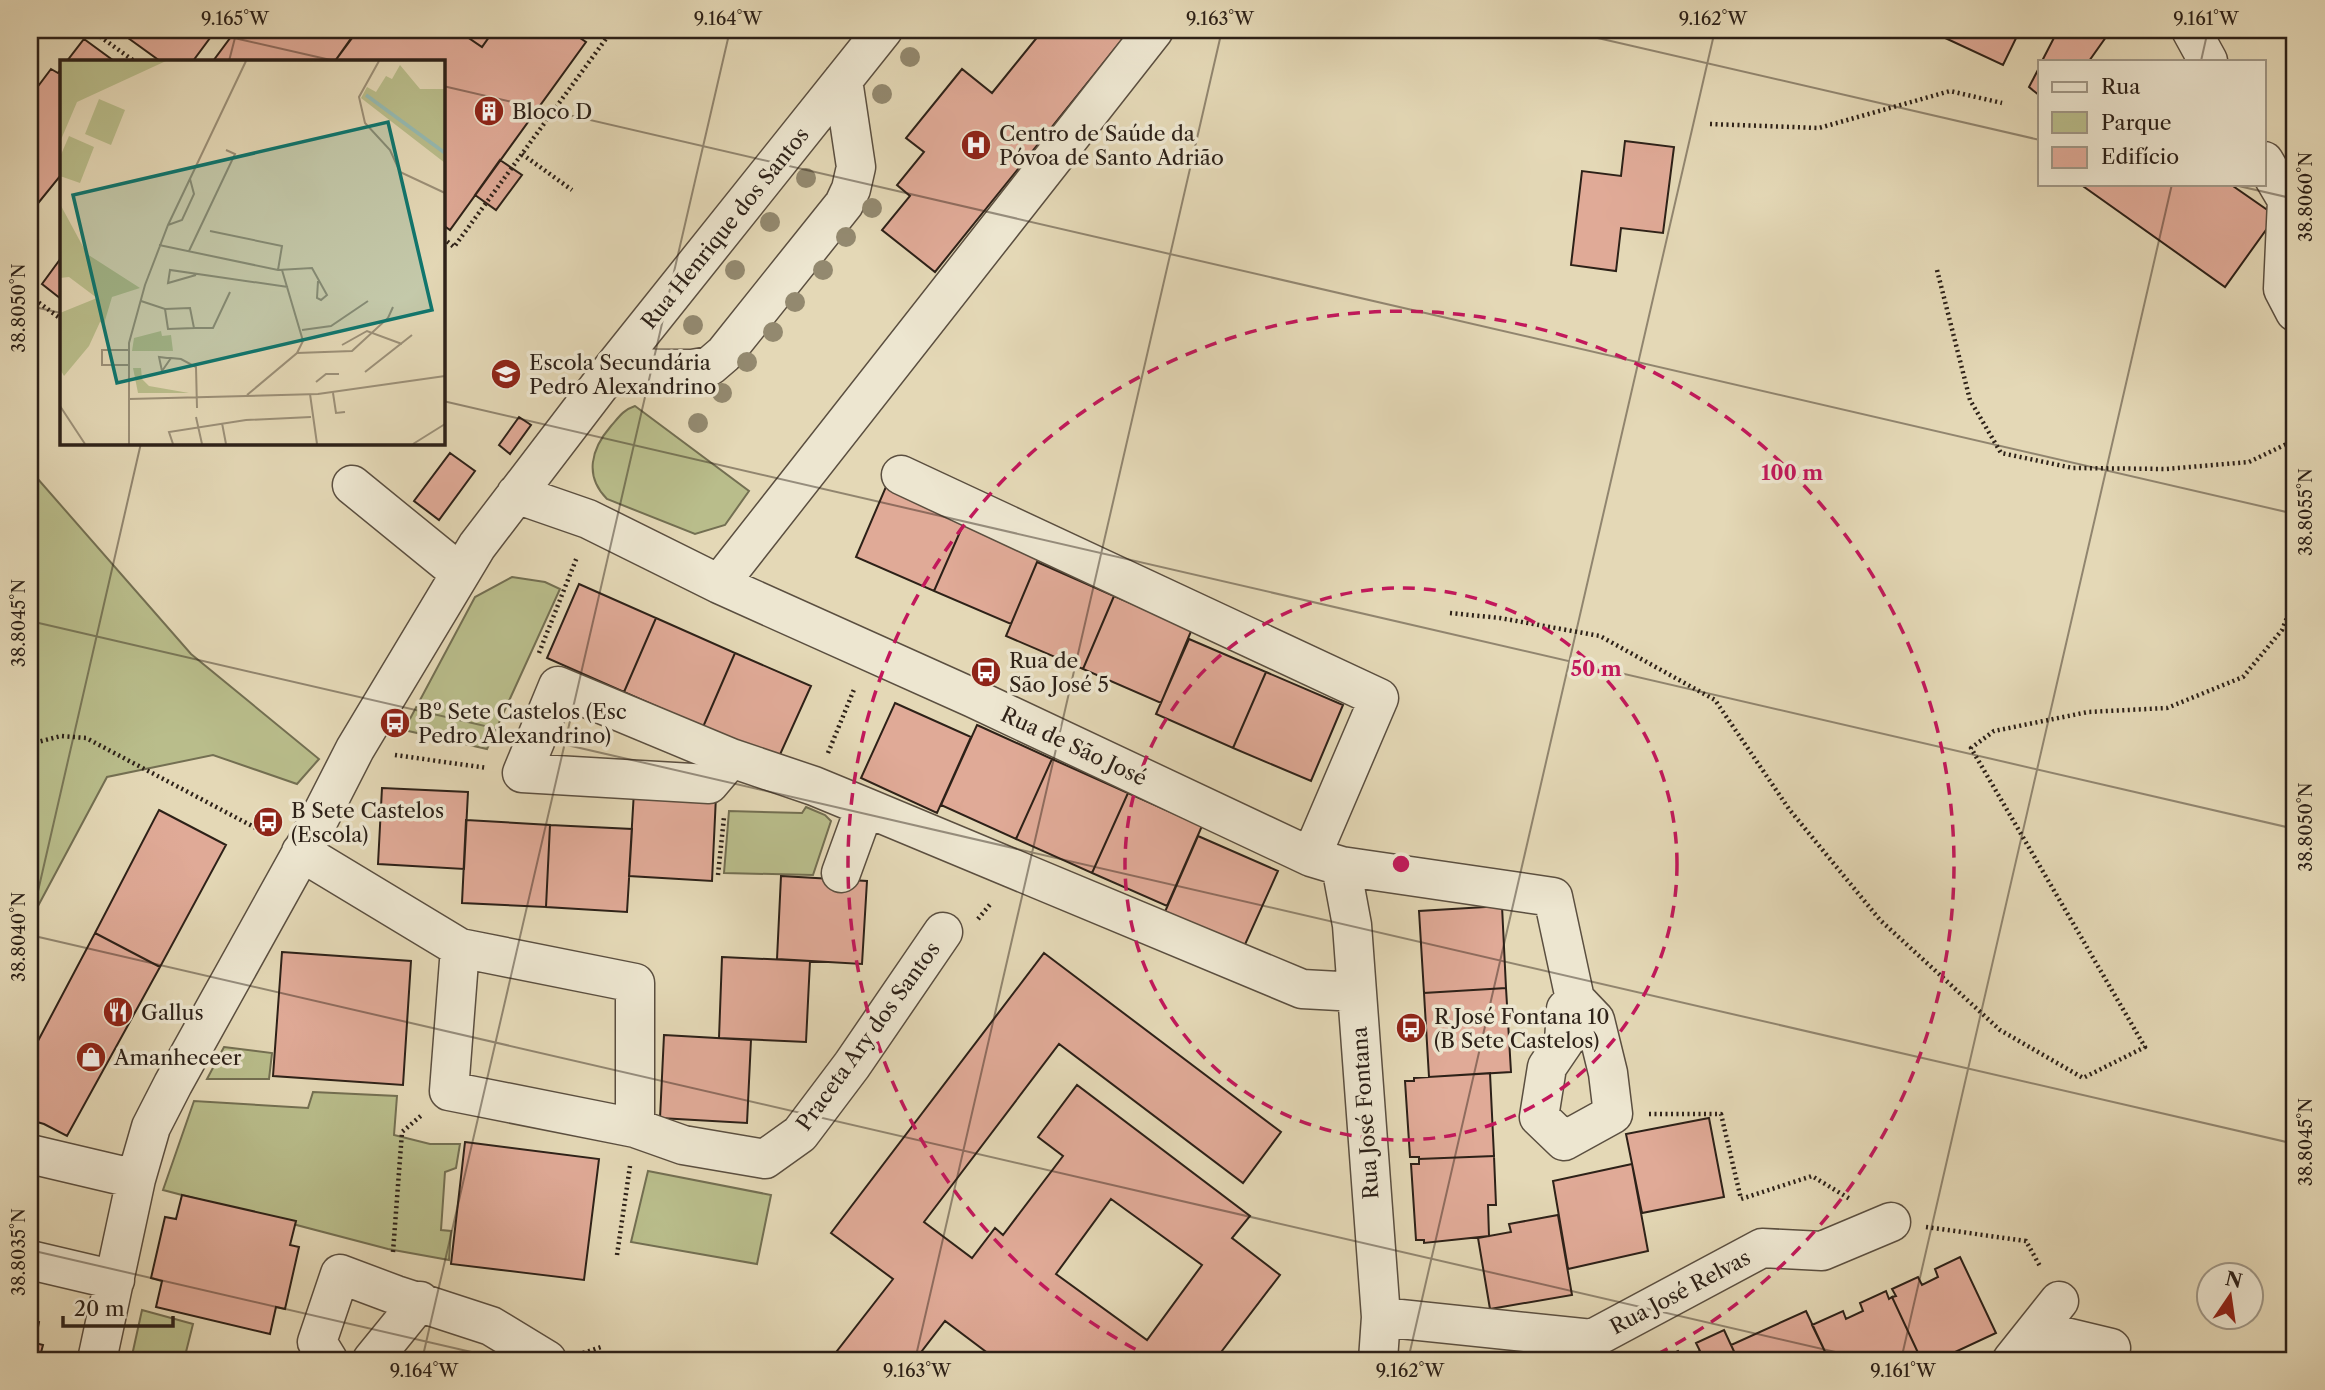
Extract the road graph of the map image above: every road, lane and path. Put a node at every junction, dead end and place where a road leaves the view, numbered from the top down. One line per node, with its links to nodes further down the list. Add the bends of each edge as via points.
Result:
1 (91, 30): 6 (path)
2 (600, 30): 11 (path, via 608,36)
3 (883, 30): 8 (street, Rua Henrique dos Santos)
4 (1154, 30): 26 (street)
5 (2191, 30): 7 (street)
6 (133, 60)
7 (2207, 60)
8 (843, 80): 19 (street, Rua Henrique dos Santos); 19 (street, via 856,167 851,189 844,204 724,354 709,366 692,369)
9 (2002, 103): 10 (path, via 1950,92 1819,128)
10 (1710, 124)
11 (522, 154): 13 (path); 14 (path, via 454,247)
12 (2266, 164): 17 (street, via 2287,200 2283,289)
13 (572, 190)
14 (444, 240)
15 (1937, 270): 20 (path, via 1970,400 2001,453 2073,468 2166,469 2249,461)
16 (30, 296): 18 (path)
17 (2295, 312)
18 (60, 318)
19 (612, 368): 23 (street, Rua Henrique dos Santos)
20 (2295, 440)
21 (901, 475): 38 (street, via 1379,698)
22 (352, 485): 25 (street)
23 (516, 494): 25 (street, Rua Henrique dos Santos); 26 (street, Rua de São José, via 589,519)
24 (575, 567): 30 (path)
25 (460, 573): 32 (street, Rua Henrique dos Santos)
26 (719, 584): 29 (street, Rua de São José)
27 (2295, 598): 28 (path, via 2282,630 2243,677 2167,708 2088,712 1994,731 1971,748 2145,1047 2083,1077 2000,1030 1880,920 1789,809 1715,700 1600,636)
28 (1450, 613)
29 (869, 651): 35 (path); 38 (street, Rua de São José)
30 (538, 655)
31 (30, 744): 37 (path, via 61,736 86,738)
32 (355, 749): 34 (path); 37 (street, Rua Henrique dos Santos)
33 (730, 758): 34 (street, via 709,784); 34 (street, via 558,686); 35 (street)
34 (522, 773)
35 (814, 786): 36 (street)
36 (865, 807): 39 (street); 40 (street)
37 (301, 852): 42 (street); 49 (street, Rua Henrique dos Santos, via 151,1127)
38 (1326, 862): 43 (street, Rua José Fontana, via 1352,925); 44 (street, Rua de São José, via 1553,897)
39 (1018, 870): 41 (path, via 972,928); 43 (street, via 1302,989)
40 (841, 873)
41 (943, 932): 47 (street, Praceta Ary dos Santos, via 800,1133 765,1159 683,1145)
42 (460, 948): 45 (street); 47 (street, via 635,983)
43 (1357, 992): 56 (street, Rua José Fontana)
44 (1575, 999): 46 (street, Rua de São José, via 1595,1020); 46 (street, via 1566,1009 1564,1042 1547,1066 1539,1117 1564,1141)
45 (449, 1091): 47 (street, Praceta Ary dos Santos); 54 (path, via 402,1132 393,1248)
46 (1613, 1114): 50 (path, via 1721,1114 1741,1199 1812,1176)
47 (635, 1128): 51 (path)
48 (30, 1154): 49 (street)
49 (136, 1179): 53 (street, Rua Henrique dos Santos)
50 (1891, 1222): 55 (path, via 2026,1241); 56 (street, Rua José Relvas, via 1822,1251 1762,1248 1592,1339)
51 (617, 1255)
52 (30, 1260): 53 (street)
53 (115, 1280): 58 (street, Rua Henrique dos Santos)
54 (408, 1298): 59 (street, via 340,1274 317,1342); 60 (street); 61 (street, via 491,1326)
55 (2047, 1315): 57 (street); 63 (street)
56 (1381, 1317): 62 (street, Rua José Fontana)
57 (2111, 1348)
58 (97, 1360)
59 (328, 1360)
60 (372, 1360)
61 (547, 1360)
62 (1378, 1360)
63 (2012, 1360)

